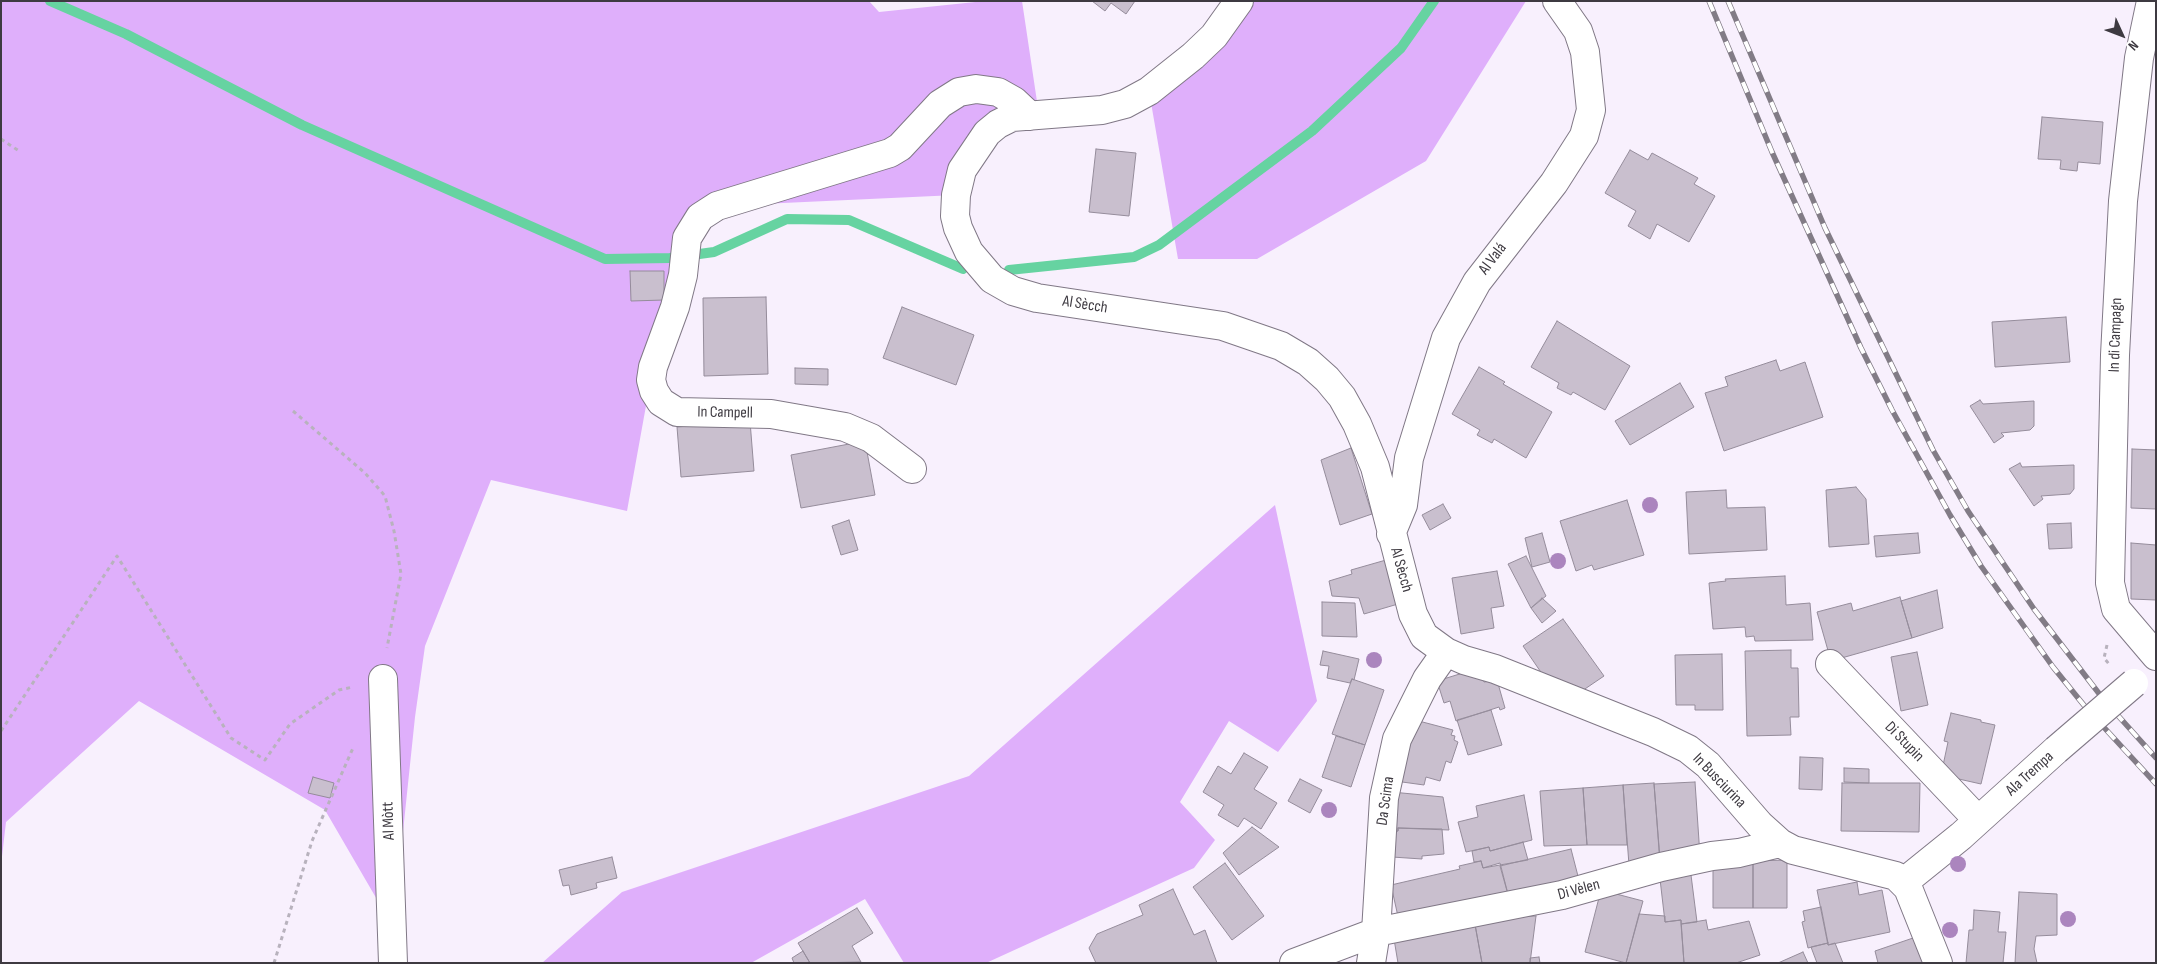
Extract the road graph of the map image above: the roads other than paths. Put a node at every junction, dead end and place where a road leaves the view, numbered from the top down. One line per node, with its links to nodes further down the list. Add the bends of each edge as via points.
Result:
1 (1240, 1): 4 (street, Al Sècch, via 1214,36 1193,56 1165,80 1126,104 1102,110)
2 (1557, 1): 6 (street, Al Valá, via 1578,31 1586,52 1590,110 1584,136 1554,183 1477,282 1446,338 1408,458 1403,505)
3 (2151, 1): 8 (street, In di Campagn, via 2139,58 2123,201 2115,356 2110,583 2116,609)
4 (1030, 116): 5 (street, In Campell, via 998,92 976,89 958,92 940,104 900,147 890,153 718,206 700,217 687,238 676,307 653,367 651,380 661,402 676,412 771,414 845,427 871,438); 6 (street, Al Sècch, via 1012,118 992,128 962,170 955,216 966,246 980,265 1001,285 1036,298 1222,326 1281,346 1308,362 1342,397 1357,424 1375,467)
5 (912, 469)
6 (1391, 534): 7 (street, Al Sècch, via 1413,614 1424,636)
7 (1446, 652): 13 (street, In Busciurina, via 1653,732 1688,749 1708,765); 15 (street, Da Scima, via 1427,680 1397,740 1384,798)
8 (2156, 656)
9 (1830, 664): 12 (street, Di Stupin)
10 (2156, 666): 12 (street, Ala Trempa, bridge)
11 (383, 680): 16 (street, Al Mòtt)
12 (1978, 820): 14 (street, Ala Trempa)
13 (1780, 843): 14 (street, In Busciurina, via 1812,856 1886,872); 15 (street, Di Vèlen, via 1661,867 1562,895)
14 (1904, 882): 19 (street)
15 (1376, 932): 17 (street, Di Vèlen); 18 (street, Da Scima)
16 (393, 963)
17 (1294, 963)
18 (1371, 963)
19 (1938, 963)

